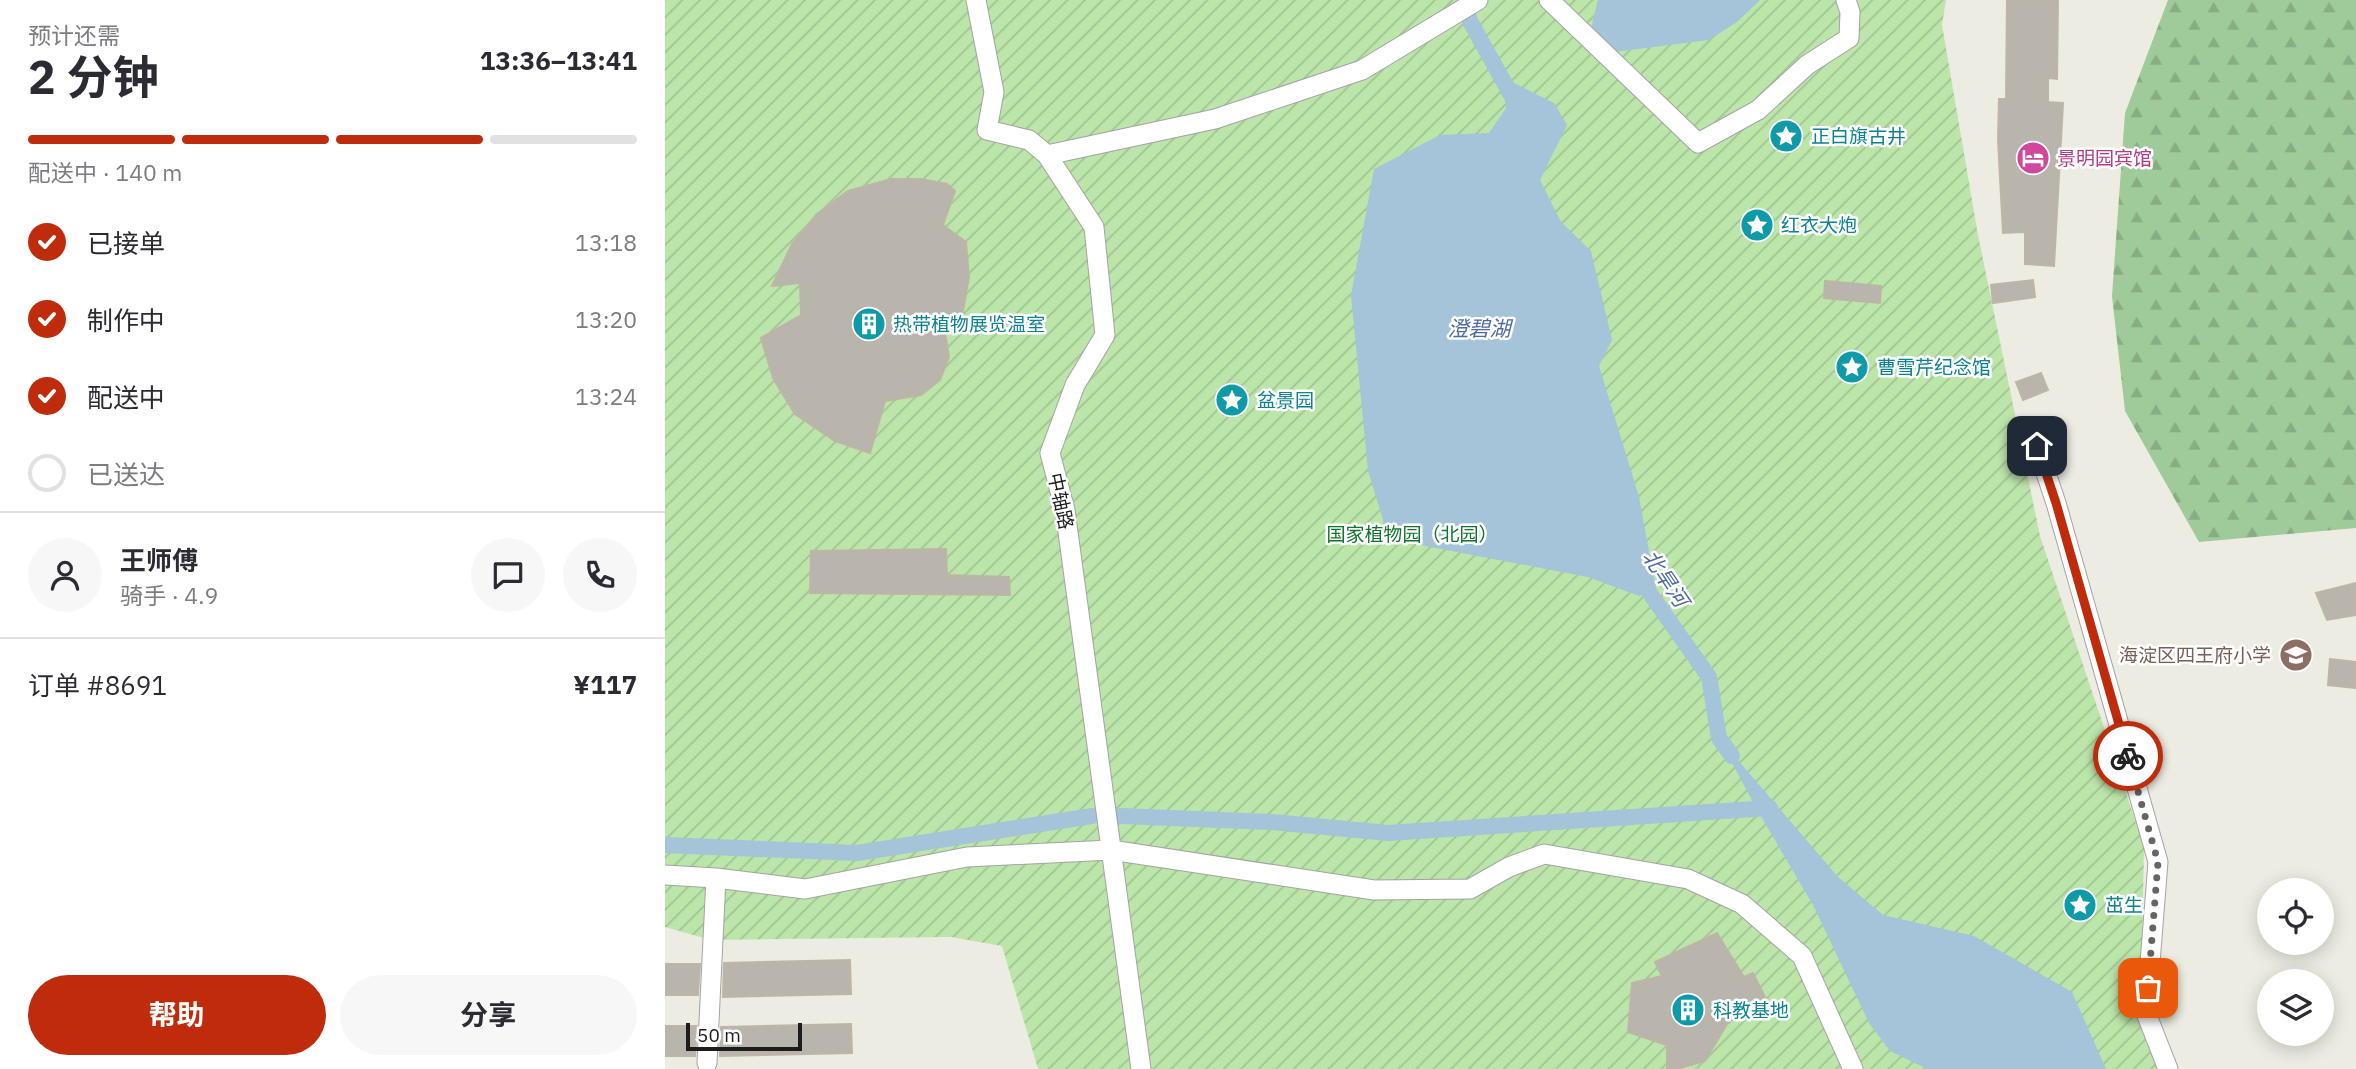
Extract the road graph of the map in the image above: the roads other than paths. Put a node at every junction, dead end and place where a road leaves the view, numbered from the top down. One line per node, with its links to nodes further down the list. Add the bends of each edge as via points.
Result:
1 (977, 0): 5 (street, 中轴路, via 994,92 986,130 1029,140)
2 (1478, 0): 5 (street, via 1362,70 1215,119)
3 (1549, 0): 4 (street, via 1698,143 1758,110 1807,65 1849,38)
4 (1846, 0)
5 (1047, 155): 7 (street, 中轴路, via 1094,227 1105,335 1076,385 1050,453 1065,510)
6 (2037, 446): 13 (street, via 2158,862 2147,1013)
7 (1111, 850): 9 (street, via 967,857 805,889); 11 (street, 中轴路); 12 (street, via 1374,890 1470,889 1509,867 1544,855 1688,879 1742,904 1802,956)
8 (665, 875): 9 (street)
9 (716, 878): 10 (street)
10 (707, 1063)
11 (1141, 1069)
12 (1853, 1069)
13 (2168, 1069)

